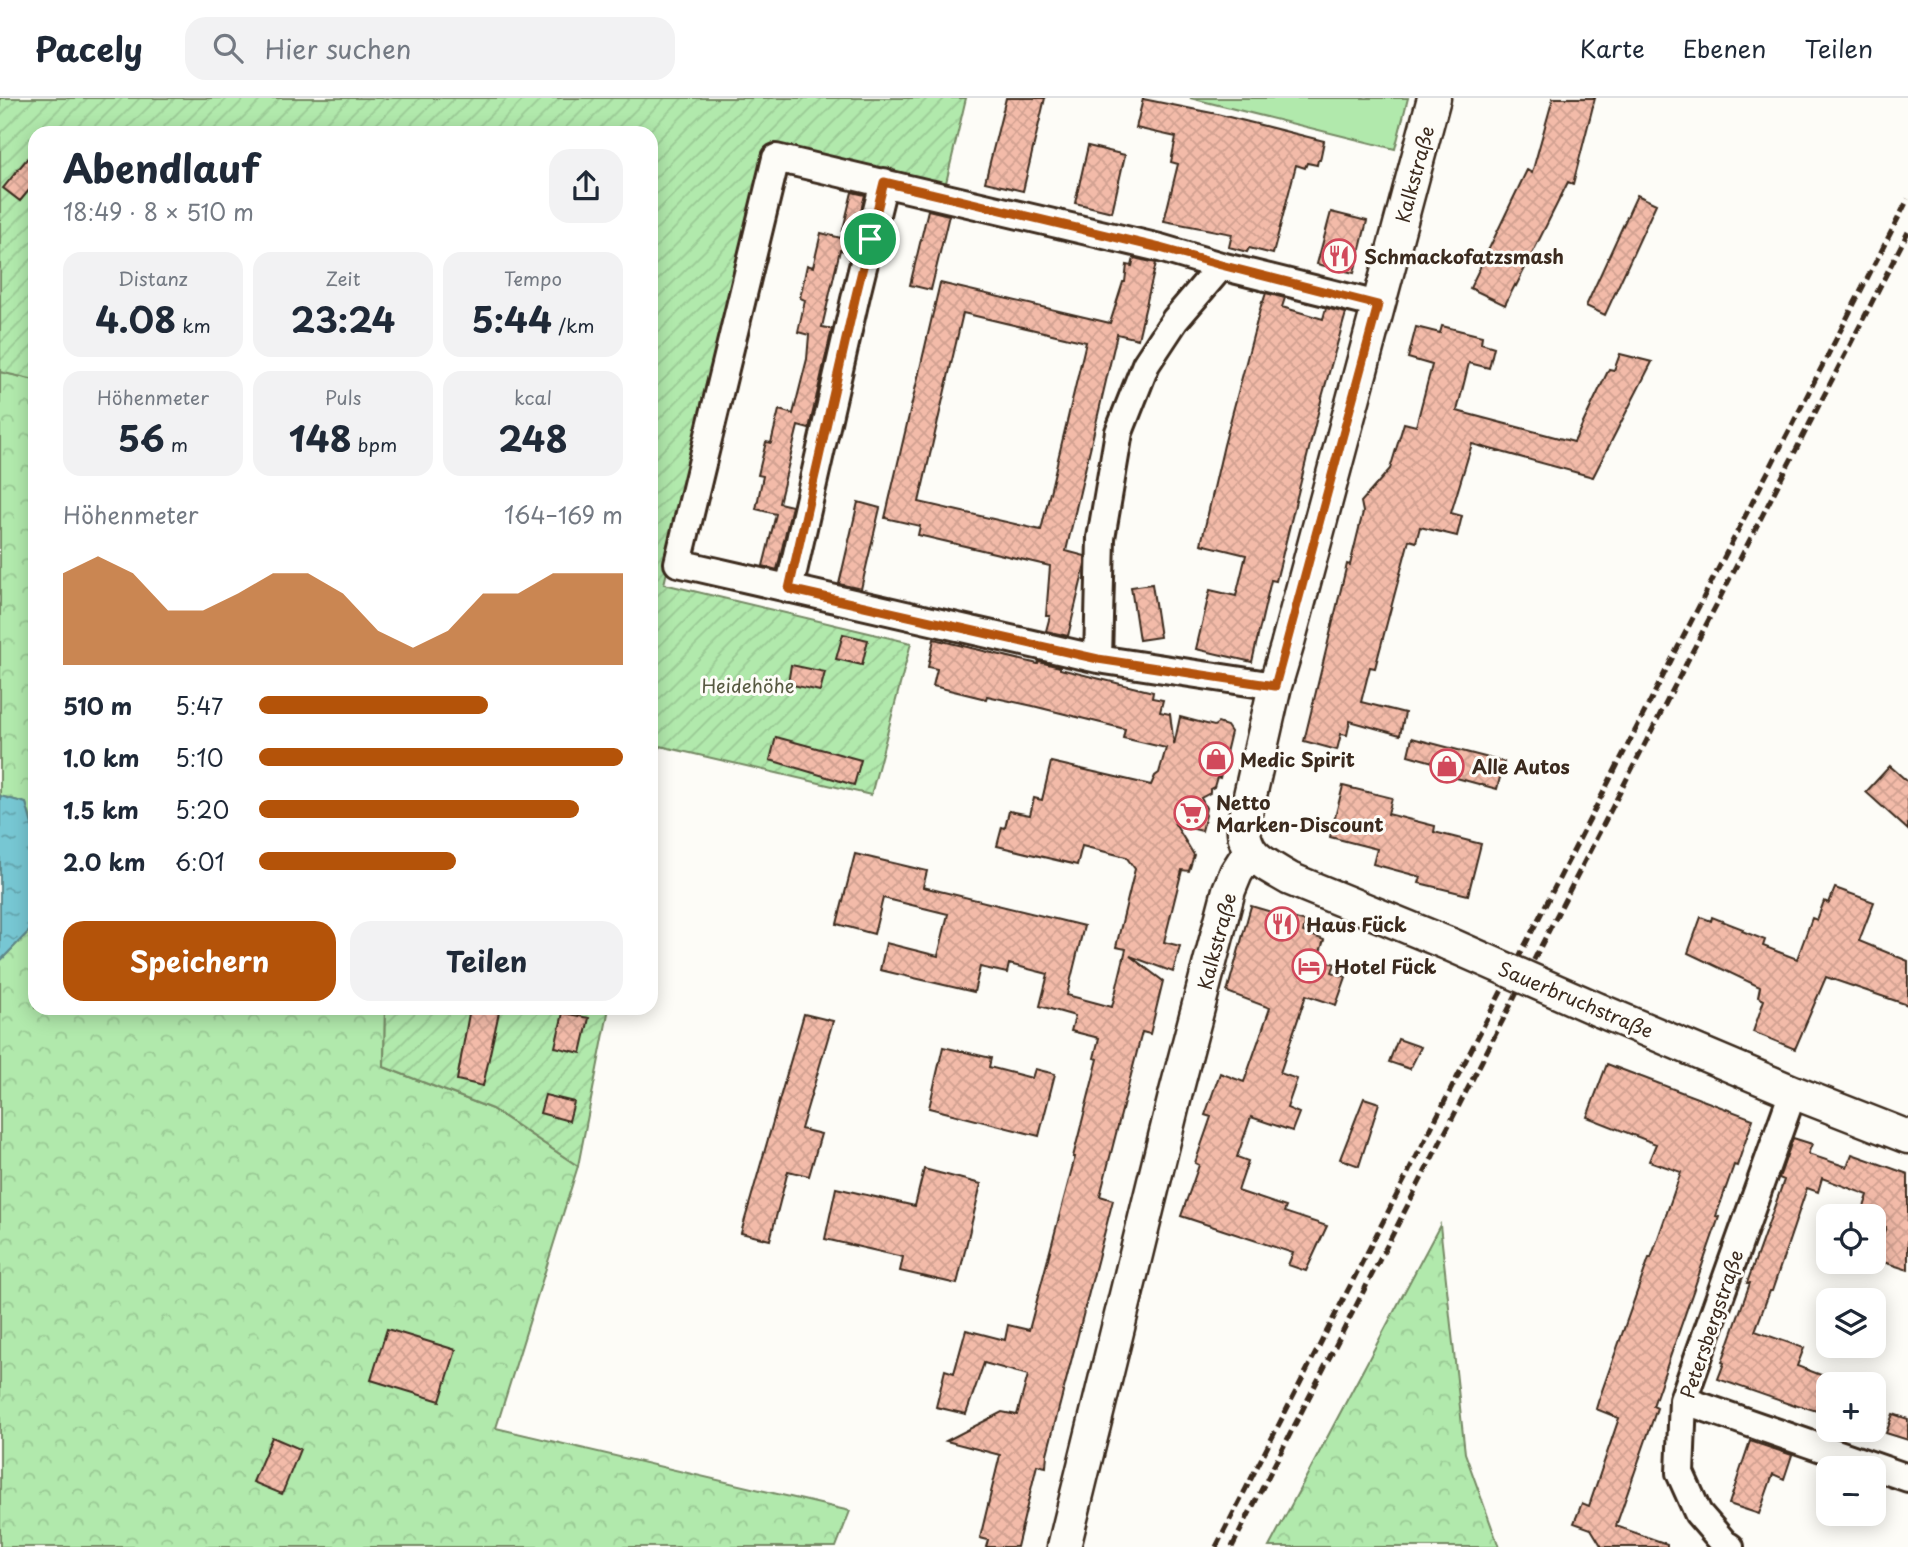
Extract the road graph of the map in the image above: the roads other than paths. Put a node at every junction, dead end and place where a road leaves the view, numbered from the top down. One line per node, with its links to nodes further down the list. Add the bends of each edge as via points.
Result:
1 (1434, 98): 4 (street, Kalkstraße)
2 (884, 182): 3 (street); 5 (street); 5 (street, via 776,158 678,563)
3 (1221, 265): 4 (street); 6 (street, via 1146,364 1119,432 1101,538)
4 (1378, 305): 7 (street, Kalkstraße)
5 (789, 589): 6 (street)
6 (1098, 659): 7 (street)
7 (1275, 686): 8 (street, Kalkstraße, via 1244,822 1242,836)
8 (1250, 851): 9 (street, Sauerbruchstraße, bridge, via 1290,879); 13 (street, Kalkstraße, via 1229,890)
9 (1793, 1093): 10 (street, Sauerbruchstraße); 11 (street, Petersbergstraße)
10 (1908, 1137)
11 (1683, 1400): 12 (street); 14 (street, Petersbergstraße, via 1680,1473 1698,1513)
12 (1908, 1478)
13 (1064, 1547)
14 (1730, 1547)

